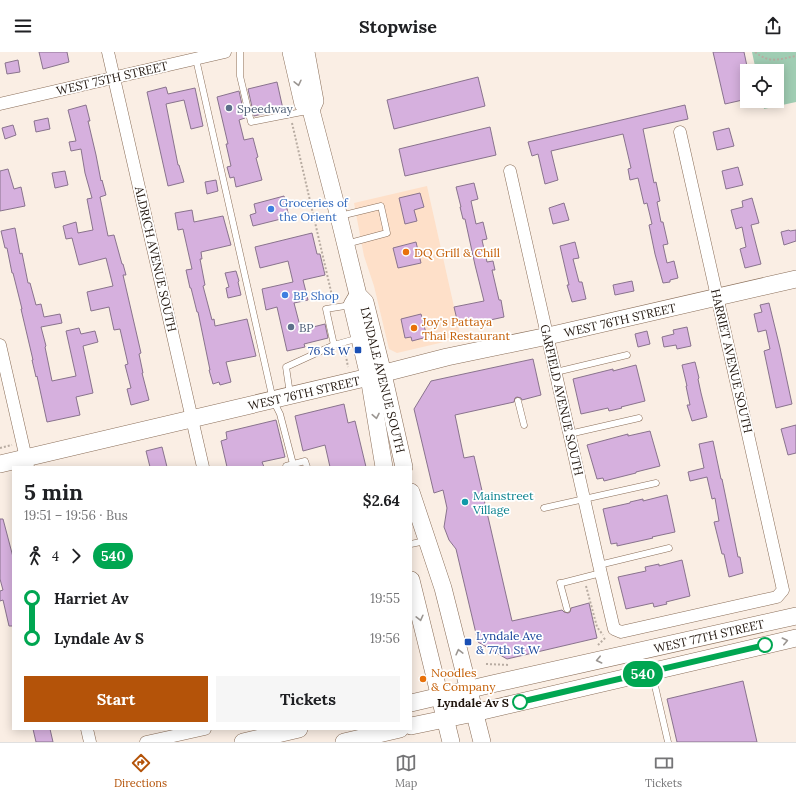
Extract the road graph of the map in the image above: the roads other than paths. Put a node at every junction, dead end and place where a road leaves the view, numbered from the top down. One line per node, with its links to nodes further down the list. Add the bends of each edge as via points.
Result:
1 (108, 52): 8 (street, ALDRICH AVENUE SOUTH)
2 (225, 52): 6 (street, WEST 75TH STREET)
3 (240, 52): 10 (lane, via 240,76 251,122)
4 (291, 52): 10 (street, LYNDALE AVENUE SOUTH, one-way to 10, via 303,104)
5 (306, 52): 10 (street, LYNDALE AVENUE SOUTH, via 316,101)
6 (212, 53): 7 (street, WEST 75TH STREET)
7 (196, 59): 8 (street, WEST 75TH STREET); 26 (lane)
8 (114, 78): 9 (street, WEST 75TH STREET); 29 (street, ALDRICH AVENUE SOUTH)
9 (0, 104)
10 (312, 110): 13 (street, LYNDALE AVENUE SOUTH)
11 (680, 132): 16 (street, HARRIET AVENUE SOUTH)
12 (510, 171): 18 (street, GARFIELD AVENUE SOUTH)
13 (339, 217): 14 (street, LYNDALE AVENUE SOUTH); 14 (lane, via 381,206 387,233)
14 (345, 244): 17 (street, LYNDALE AVENUE SOUTH)
15 (796, 279): 16 (street, WEST 76TH STREET)
16 (718, 297): 18 (street, WEST 76TH STREET); 50 (street, HARRIET AVENUE SOUTH, via 783,590 778,597 621,632)
17 (355, 300): 19 (street, LYNDALE AVENUE SOUTH); 21 (lane, via 326,310); 24 (street, LYNDALE AVENUE SOUTH, via 365,302)
18 (548, 336): 23 (street, GARFIELD AVENUE SOUTH); 24 (street, WEST 76TH STREET, via 447,357)
19 (360, 338): 21 (lane); 24 (street, LYNDALE AVENUE SOUTH)
20 (0, 345): 32 (street)
21 (334, 345): 25 (lane, via 286,367)
22 (627, 355): 23 (lane)
23 (556, 372): 31 (street, GARFIELD AVENUE SOUTH)
24 (376, 376): 25 (street, WEST 76TH STREET); 38 (street, LYNDALE AVENUE SOUTH, one-way to 38); 39 (street, LYNDALE AVENUE SOUTH)
25 (290, 396): 26 (street, WEST 76TH STREET)
26 (273, 400): 29 (street, WEST 76TH STREET); 34 (lane, via 280,414)
27 (518, 401): 30 (lane)
28 (639, 418): 31 (lane)
29 (192, 419): 32 (street, WEST 76TH STREET); 35 (street, ALDRICH AVENUE SOUTH)
30 (524, 426)
31 (570, 434): 42 (street, GARFIELD AVENUE SOUTH)
32 (27, 462): 33 (street, WEST 76TH STREET)
33 (0, 464)
34 (293, 464): 36 (lane); 37 (lane, via 305,461)
35 (203, 466)
36 (286, 466)
37 (307, 466)
38 (384, 466)
39 (404, 466)
40 (656, 483): 42 (lane)
41 (412, 498): 44 (street)
42 (584, 499): 43 (lane); 46 (street, GARFIELD AVENUE SOUTH)
43 (544, 508)
44 (419, 543): 53 (street, one-way to 44, via 443,588)
45 (670, 548): 46 (lane)
46 (600, 569): 48 (lane, via 561,583); 50 (street, GARFIELD AVENUE SOUTH)
47 (412, 584): 54 (street, one-way to 54)
48 (567, 609)
49 (796, 616): 53 (street, WEST 77TH STREET, one-way to 53)
50 (614, 629)
51 (796, 638): 52 (street, WEST 77TH STREET, one-way to 51)
52 (652, 672): 56 (street, WEST 77TH STREET); 69 (lane)
53 (468, 690): 54 (street, WEST 77TH STREET); 56 (street)
54 (440, 696): 55 (street, WEST 77TH STREET); 57 (street)
55 (412, 703)
56 (474, 713): 57 (street, WEST 77TH STREET); 68 (street)
57 (445, 719): 58 (street, WEST 77TH STREET); 67 (street)
58 (412, 726)
59 (87, 730): 63 (street)
60 (200, 730): 64 (street)
61 (295, 730): 65 (street)
62 (396, 730): 66 (street)
63 (90, 742)
64 (146, 742)
65 (243, 742)
66 (344, 742)
67 (451, 742)
68 (482, 742)
69 (668, 742)

